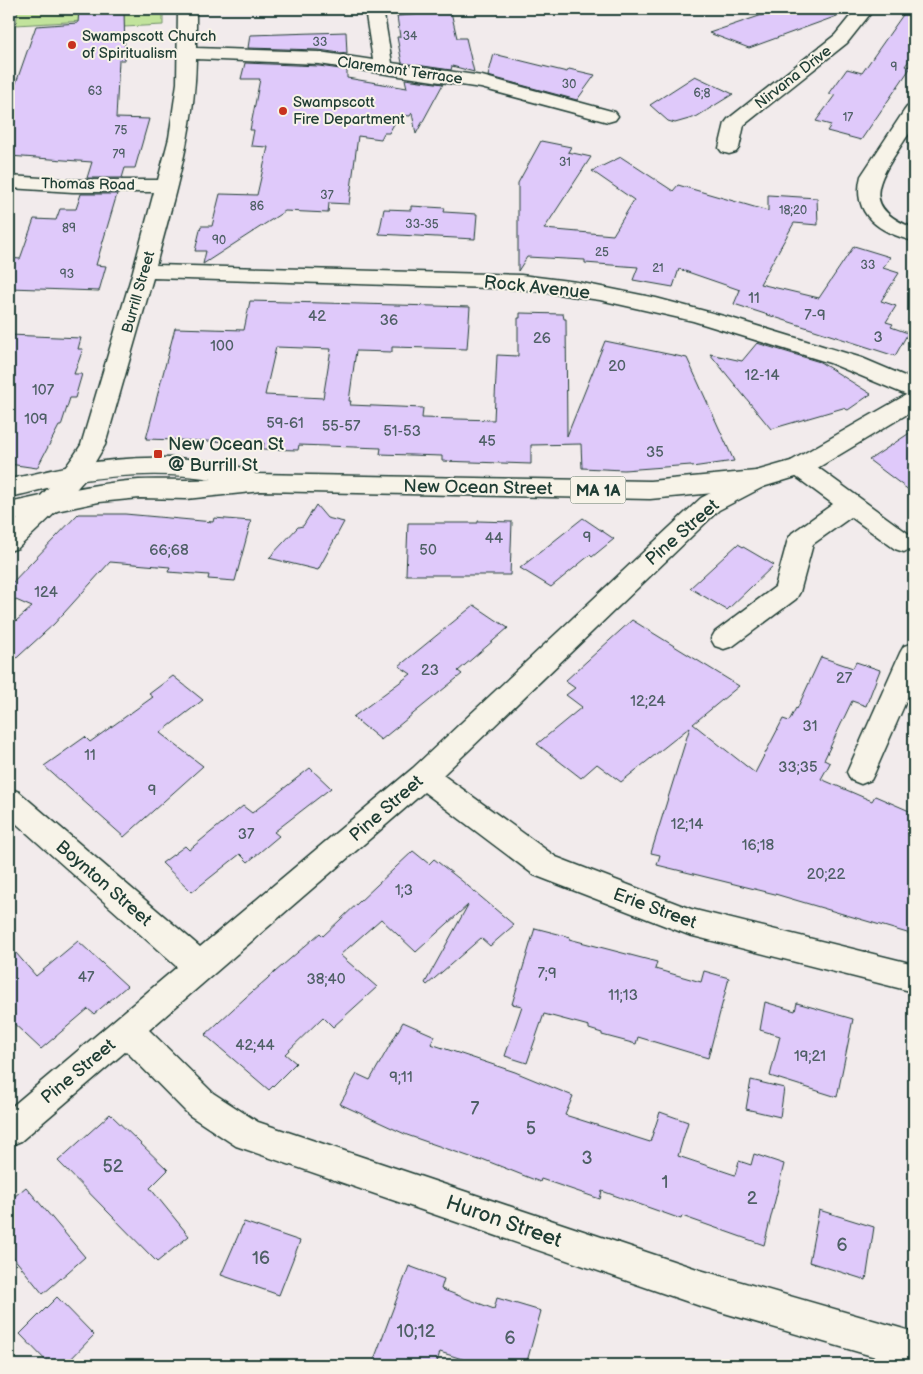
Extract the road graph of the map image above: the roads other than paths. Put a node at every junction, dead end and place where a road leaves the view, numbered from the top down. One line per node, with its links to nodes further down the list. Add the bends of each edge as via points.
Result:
1 (187, 9): 4 (main road, Burrill Street)
2 (374, 9): 5 (main road)
3 (865, 9): 8 (main road, Nirvana Drive, via 841,39 735,123)
4 (188, 53): 5 (main road, Claremont Terrace, via 319,58); 10 (main road, Burrill Street, via 183,111)
5 (383, 67): 7 (main road, Claremont Terrace, via 482,82)
6 (914, 111): 11 (main road, via 866,188 867,201 877,215 890,225)
7 (608, 116)
8 (729, 148)
9 (9, 182): 10 (main road, Thomas Road)
10 (167, 186): 12 (main road, Burrill Street)
11 (914, 235)
12 (144, 271): 13 (main road, Rock Avenue, via 521,282 567,288 612,295 720,321 813,350); 16 (main road, Burrill Street, via 93,445)
13 (914, 390)
14 (914, 400): 15 (main road, New Ocean Street / MA 1A)
15 (800, 467): 17 (main road, New Ocean Street / MA 1A); 21 (main road)
16 (76, 473): 18 (main road, New Ocean Street / MA 1A, via 147,467 195,468 225,471); 19 (main road, MA 1A); 20 (main road, Burrill Street)
17 (756, 480): 18 (main road, New Ocean Street / MA 1A, via 650,490); 28 (main road, Pine Street, via 710,504)
18 (261, 482): 20 (main road, New Ocean Street / MA 1A, via 186,490 108,492)
19 (9, 488)
20 (50, 503): 22 (main road, MA 1A); 23 (main road, Burrill Street)
21 (851, 504): 24 (main road); 25 (main road, via 801,539 787,592)
22 (9, 512)
23 (9, 542)
24 (904, 543)
25 (724, 639)
26 (914, 653): 27 (main road)
27 (861, 772)
28 (423, 776): 30 (main road, Pine Street); 31 (main road, Erie Street, via 546,866 689,922)
29 (9, 800): 30 (main road, Boynton Street)
30 (200, 967): 32 (main road, Pine Street)
31 (914, 978)
32 (127, 1030): 33 (main road, Pine Street); 34 (main road, Huron Street, via 201,1104 248,1135 700,1288)
33 (9, 1130)
34 (914, 1350)

